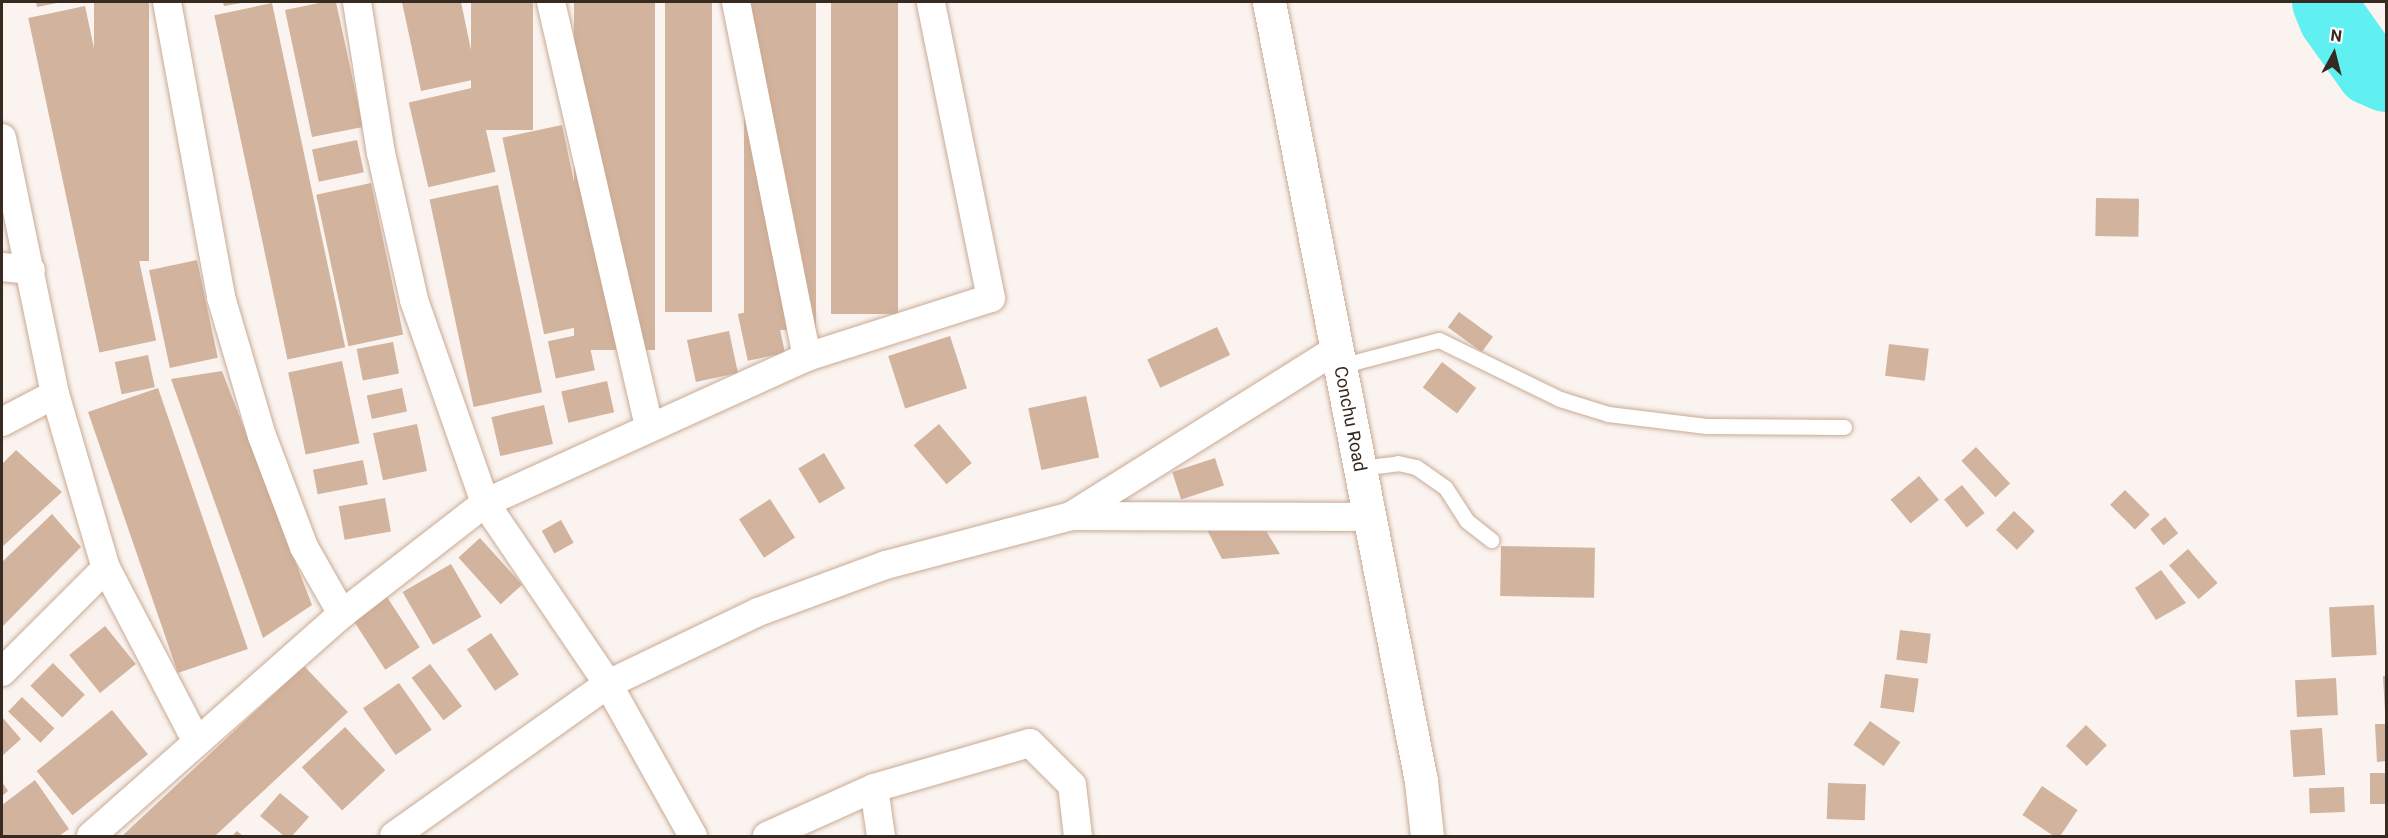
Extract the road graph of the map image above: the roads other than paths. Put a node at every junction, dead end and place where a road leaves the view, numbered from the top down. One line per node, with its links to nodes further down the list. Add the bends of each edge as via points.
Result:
1 (167, 2): 22 (street, via 222,297 274,469 304,547)
2 (357, 2): 17 (street, via 381,153 414,300)
3 (551, 2): 14 (street)
4 (736, 2): 10 (street)
5 (931, 2): 10 (street, via 991,298)
6 (1269, 2): 11 (main road, Conchu Road)
7 (2, 138): 9 (street)
8 (2, 267): 9 (street)
9 (31, 270): 12 (street)
10 (807, 357): 14 (street)
11 (1339, 358): 15 (lane, via 1439,340 1560,399 1608,414 1706,426); 16 (main road, Conchu Road); 18 (street)
12 (55, 394): 13 (street); 21 (street)
13 (2, 422)
14 (649, 427): 17 (street)
15 (1844, 427)
16 (1360, 468): 19 (main road, Conchu Road); 20 (lane, via 1398,463 1416,467 1445,487 1467,521)
17 (485, 503): 22 (street); 24 (street)
18 (1071, 516): 19 (street); 24 (street, via 886,565 758,612)
19 (1370, 517): 33 (main road, Conchu Road, via 1421,782)
20 (1491, 540)
21 (106, 568): 23 (street); 25 (street)
22 (342, 614): 25 (street)
23 (2, 672)
24 (608, 684): 28 (street); 29 (street)
25 (197, 742): 27 (street)
26 (874, 788): 30 (street); 31 (street); 32 (street, via 1030,743 1072,785)
27 (91, 837)
28 (394, 837)
29 (693, 837)
30 (767, 837)
31 (881, 837)
32 (1078, 837)
33 (1427, 837)

